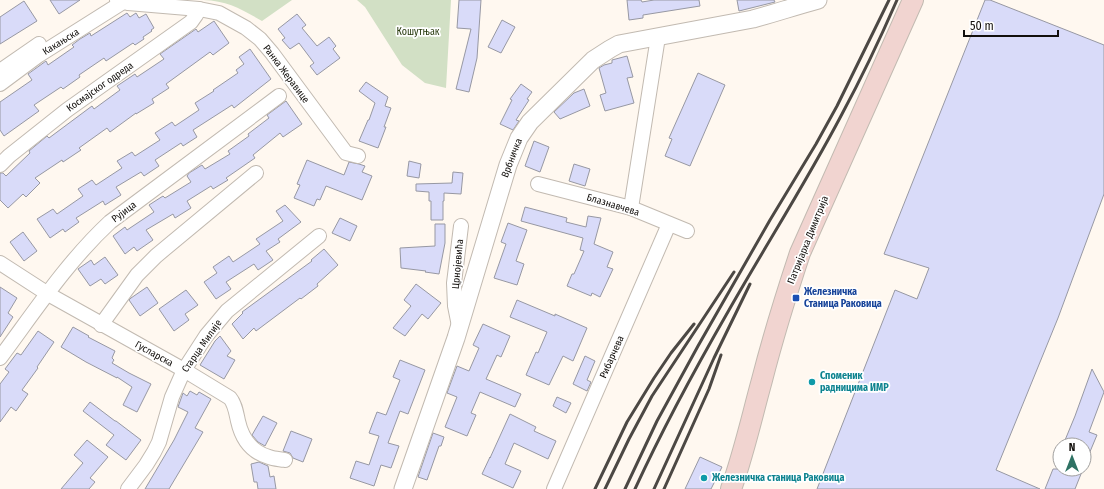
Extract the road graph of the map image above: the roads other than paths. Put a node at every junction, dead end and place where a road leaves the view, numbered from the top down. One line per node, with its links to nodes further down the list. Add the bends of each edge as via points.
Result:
1 (109, 0): 7 (street, Какањска)
2 (913, 0): 29 (main road, Патријарха Димитрија, via 800,253)
3 (120, 1): 5 (street, Ранка Жеравице); 8 (street, Какањска)
4 (810, 2): 6 (street, Врбничка, via 753,19)
5 (199, 9): 10 (street, Ранка Жеравице, via 218,13 260,39); 11 (street, Космајског одреда, via 191,22 67,110)
6 (658, 37): 14 (street); 22 (street, Врбничка, via 619,44 601,54 538,113 524,130 500,189)
7 (0, 71)
8 (0, 84)
9 (279, 96): 20 (street, Рујица, via 110,222 76,256)
10 (352, 155)
11 (0, 165)
12 (256, 173): 21 (street, via 151,261)
13 (538, 184): 14 (street, Блазнавчева)
14 (631, 208): 15 (street, Блазнавчева)
15 (669, 224): 17 (street, Блазнавчева); 28 (street, Рибарчева)
16 (461, 226): 22 (street, Црнојевића, via 454,283)
17 (687, 231)
18 (319, 236): 24 (street, Старца Милије, via 227,311 206,336)
19 (0, 264): 20 (street, Гусларска)
20 (48, 294): 21 (street, Гусларска); 23 (street, Рујица)
21 (101, 324): 24 (street, Гусларска)
22 (459, 327): 27 (street, Врбничка)
23 (0, 358)
24 (184, 370): 25 (street, Гусларска, via 230,398 236,408 247,444 266,456); 26 (street, Старца Милије, via 172,397 159,442 146,466)
25 (285, 460)
26 (128, 489)
27 (403, 489)
28 (554, 489)
29 (731, 489)

